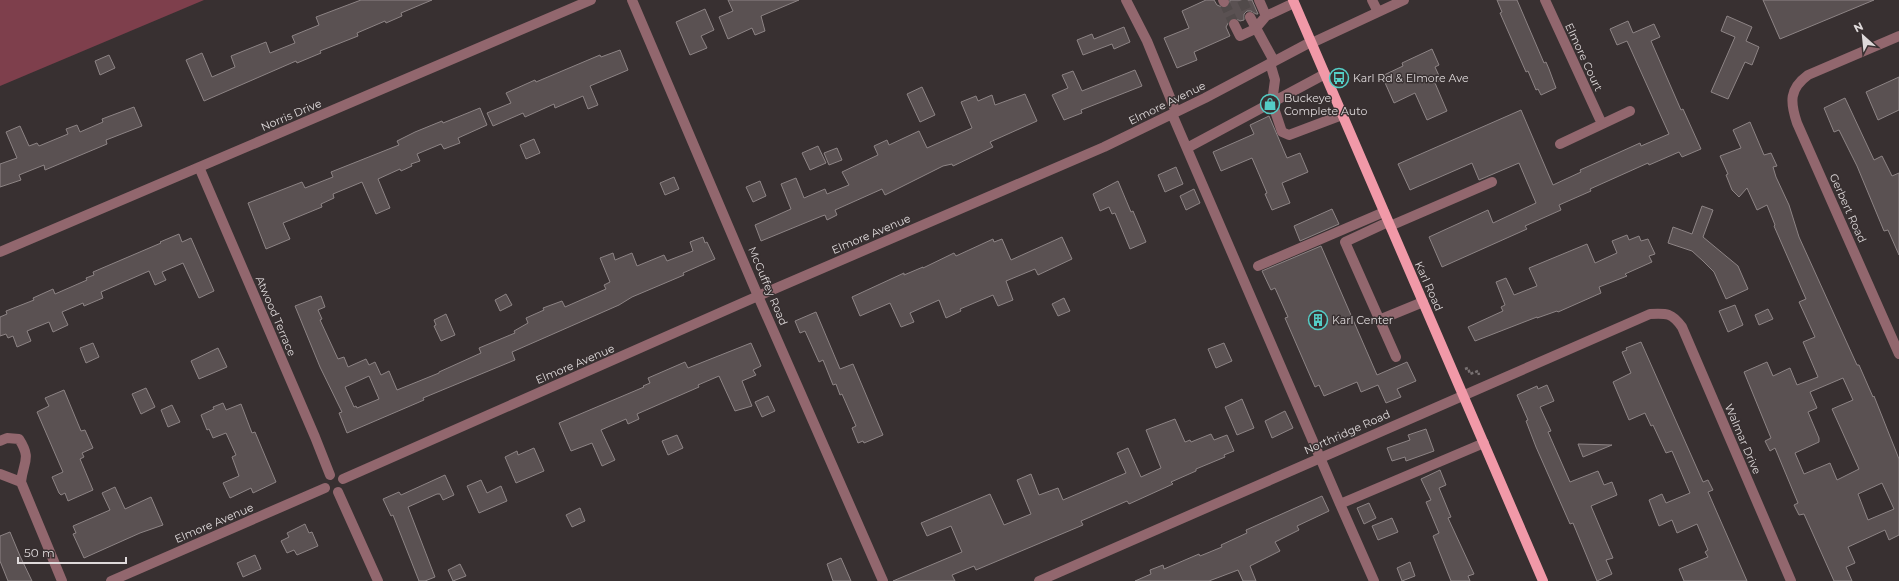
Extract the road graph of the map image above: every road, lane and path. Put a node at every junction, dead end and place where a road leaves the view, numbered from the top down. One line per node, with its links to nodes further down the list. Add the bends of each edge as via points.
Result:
1 (591, 0): 25 (street, Norris Drive)
2 (632, 0): 31 (street, McGuffey Road)
3 (1126, 0): 20 (street, via 1147,41)
4 (1259, 0): 10 (street)
5 (1372, 0): 9 (street)
6 (1404, 0): 9 (street, Elmore Avenue)
7 (1545, 0): 22 (street, Elmore Court)
8 (1294, 1): 10 (street); 15 (main road, Karl Road)
9 (1378, 12): 15 (street, Elmore Avenue)
10 (1266, 16): 13 (street)
11 (1250, 17): 13 (street)
12 (1234, 24): 13 (street, via 1240,36)
13 (1255, 29): 16 (street)
14 (1899, 36): 35 (street, Gerbert Road, via 1808,75 1799,82 1793,92 1792,108)
15 (1312, 42): 16 (street, Elmore Avenue); 17 (main road, Karl Road)
16 (1272, 62): 18 (street, via 1275,80); 20 (street, Elmore Avenue)
17 (1325, 74): 18 (street); 21 (main road, Karl Road)
18 (1272, 102): 21 (street, via 1282,132 1289,135); 24 (street)
19 (1630, 111): 22 (street)
20 (1174, 113): 24 (street); 31 (street, Elmore Avenue, via 1104,147)
21 (1342, 115): 27 (main road, Karl Road)
22 (1602, 124): 23 (street)
23 (1560, 144)
24 (1187, 148): 42 (street)
25 (198, 168): 29 (street, Norris Drive); 44 (street, Atwood Terrace)
26 (1492, 182): 28 (street)
27 (1384, 212): 28 (main road, Karl Road); 30 (street)
28 (1389, 224): 32 (main road, Karl Road); 34 (street, via 1345,242)
29 (0, 252)
30 (1258, 266)
31 (758, 296): 45 (street, Elmore Avenue); 53 (street, McGuffey Road)
32 (1423, 302): 34 (street); 39 (main road, Karl Road)
33 (1666, 313): 39 (street, Northridge Road, via 1650,314); 57 (street, Walmar Drive, via 1676,318 1682,327)
34 (1379, 320): 36 (street)
35 (1899, 354)
36 (1396, 357)
37 (1464, 369): 38 (path, via 1468,368 1470,374 1478,371)
38 (1480, 374)
39 (1463, 394): 41 (main road, Karl Road); 42 (street, Northridge Road)
40 (0, 441): 46 (street, via 7,438 19,439 25,448 27,460)
41 (1484, 443): 49 (street); 56 (main road, Karl Road)
42 (1320, 457): 49 (street); 54 (street, Northridge Road)
43 (0, 474): 46 (street)
44 (330, 475): 45 (street, via 337,474); 47 (street, via 325,480)
45 (343, 479): 48 (street, via 343,486)
46 (20, 482): 50 (street)
47 (325, 488): 48 (street, via 331,493); 51 (street, Elmore Avenue)
48 (338, 492): 52 (street)
49 (1340, 504): 55 (street)
50 (62, 581)
51 (112, 581)
52 (378, 581)
53 (883, 581)
54 (1039, 581)
55 (1374, 581)
56 (1543, 581)
57 (1791, 581)

